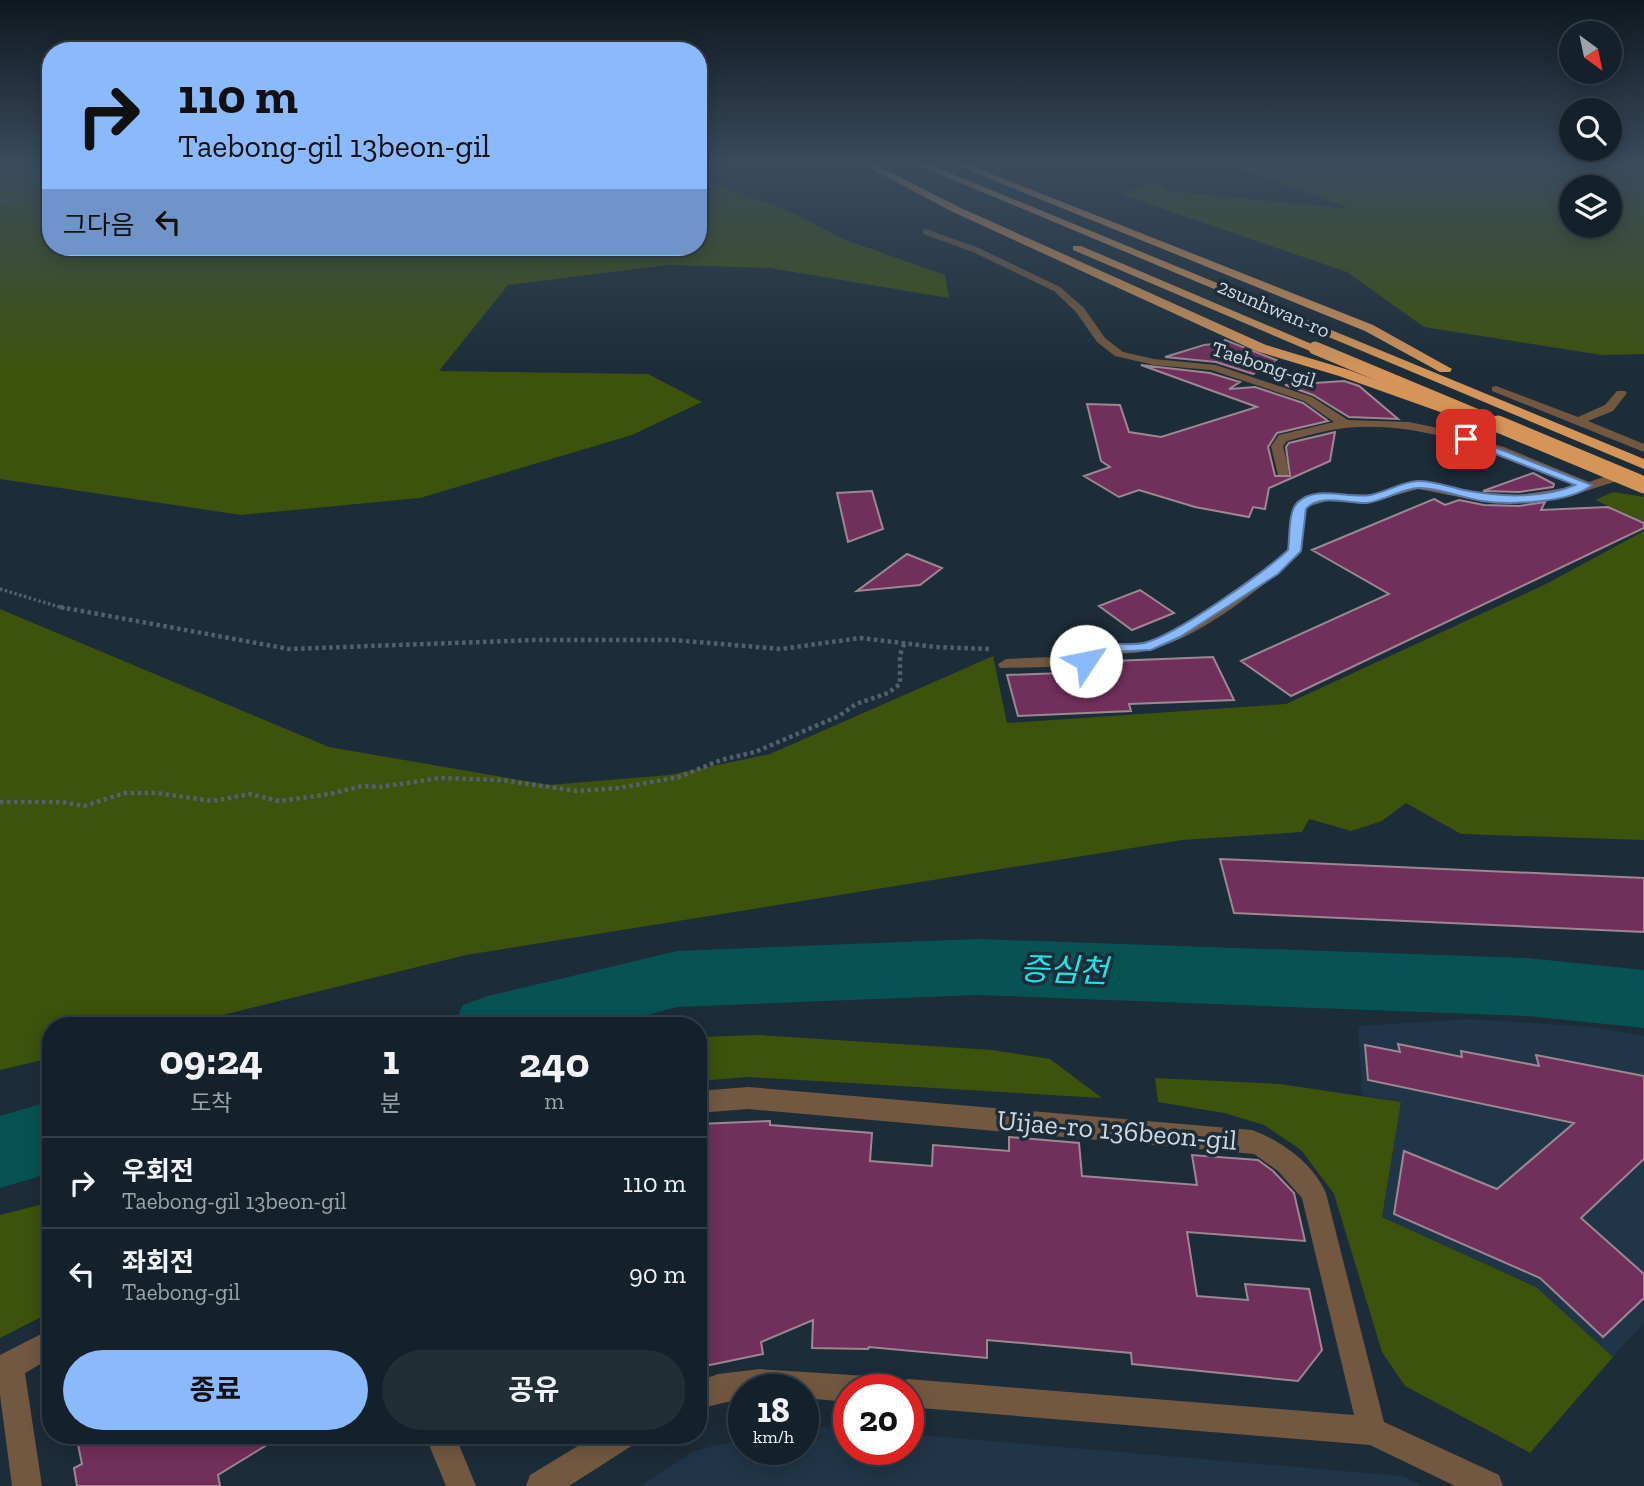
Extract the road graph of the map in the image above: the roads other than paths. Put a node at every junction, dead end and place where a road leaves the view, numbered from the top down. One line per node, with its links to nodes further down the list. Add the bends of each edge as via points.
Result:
1 (927, 232): 11 (street, Taebong-gil, via 1057,289 1119,354 1212,367 1308,399)
2 (1008, 232): 9 (highway, via 1261,348)
3 (1084, 232): 13 (highway, 2sunhwan-ro)
4 (1129, 232): 6 (highway, via 1369,328 1430,363)
5 (1070, 245): 18 (highway, 2sunhwan-ro, bridge)
6 (1496, 389): 12 (street)
7 (1620, 393): 10 (street, via 1609,408)
8 (1549, 406): 10 (street)
9 (1448, 410): 16 (street)
10 (1583, 419): 12 (street)
11 (1345, 424): 14 (street, via 1283,438 1277,446); 17 (street, via 1406,426 1466,439)
12 (1644, 446)
13 (1644, 464)
14 (1283, 472)
15 (1644, 477): 16 (street)
16 (1613, 478): 17 (street); 19 (street)
17 (1586, 485): 20 (street, via 1567,493 1519,499 1484,498 1418,485 1369,499 1311,500 1300,509 1295,551 1273,571 1175,634 1146,647 1084,648 1086,661)
18 (1644, 485)
19 (1644, 492)
20 (1005, 657)
21 (707, 1101): 27 (street, Uijae-ro 136beon-gil, via 748,1098 1252,1141 1278,1154 1312,1193)
22 (42, 1348): 23 (street)
23 (5, 1368): 30 (street)
24 (833, 1387): 25 (street, via 752,1383)
25 (707, 1393)
26 (924, 1394): 27 (street)
27 (1372, 1431): 33 (street)
28 (444, 1444): 31 (street)
29 (609, 1444): 32 (street)
30 (27, 1486)
31 (461, 1486)
32 (541, 1486)
33 (1488, 1486)

